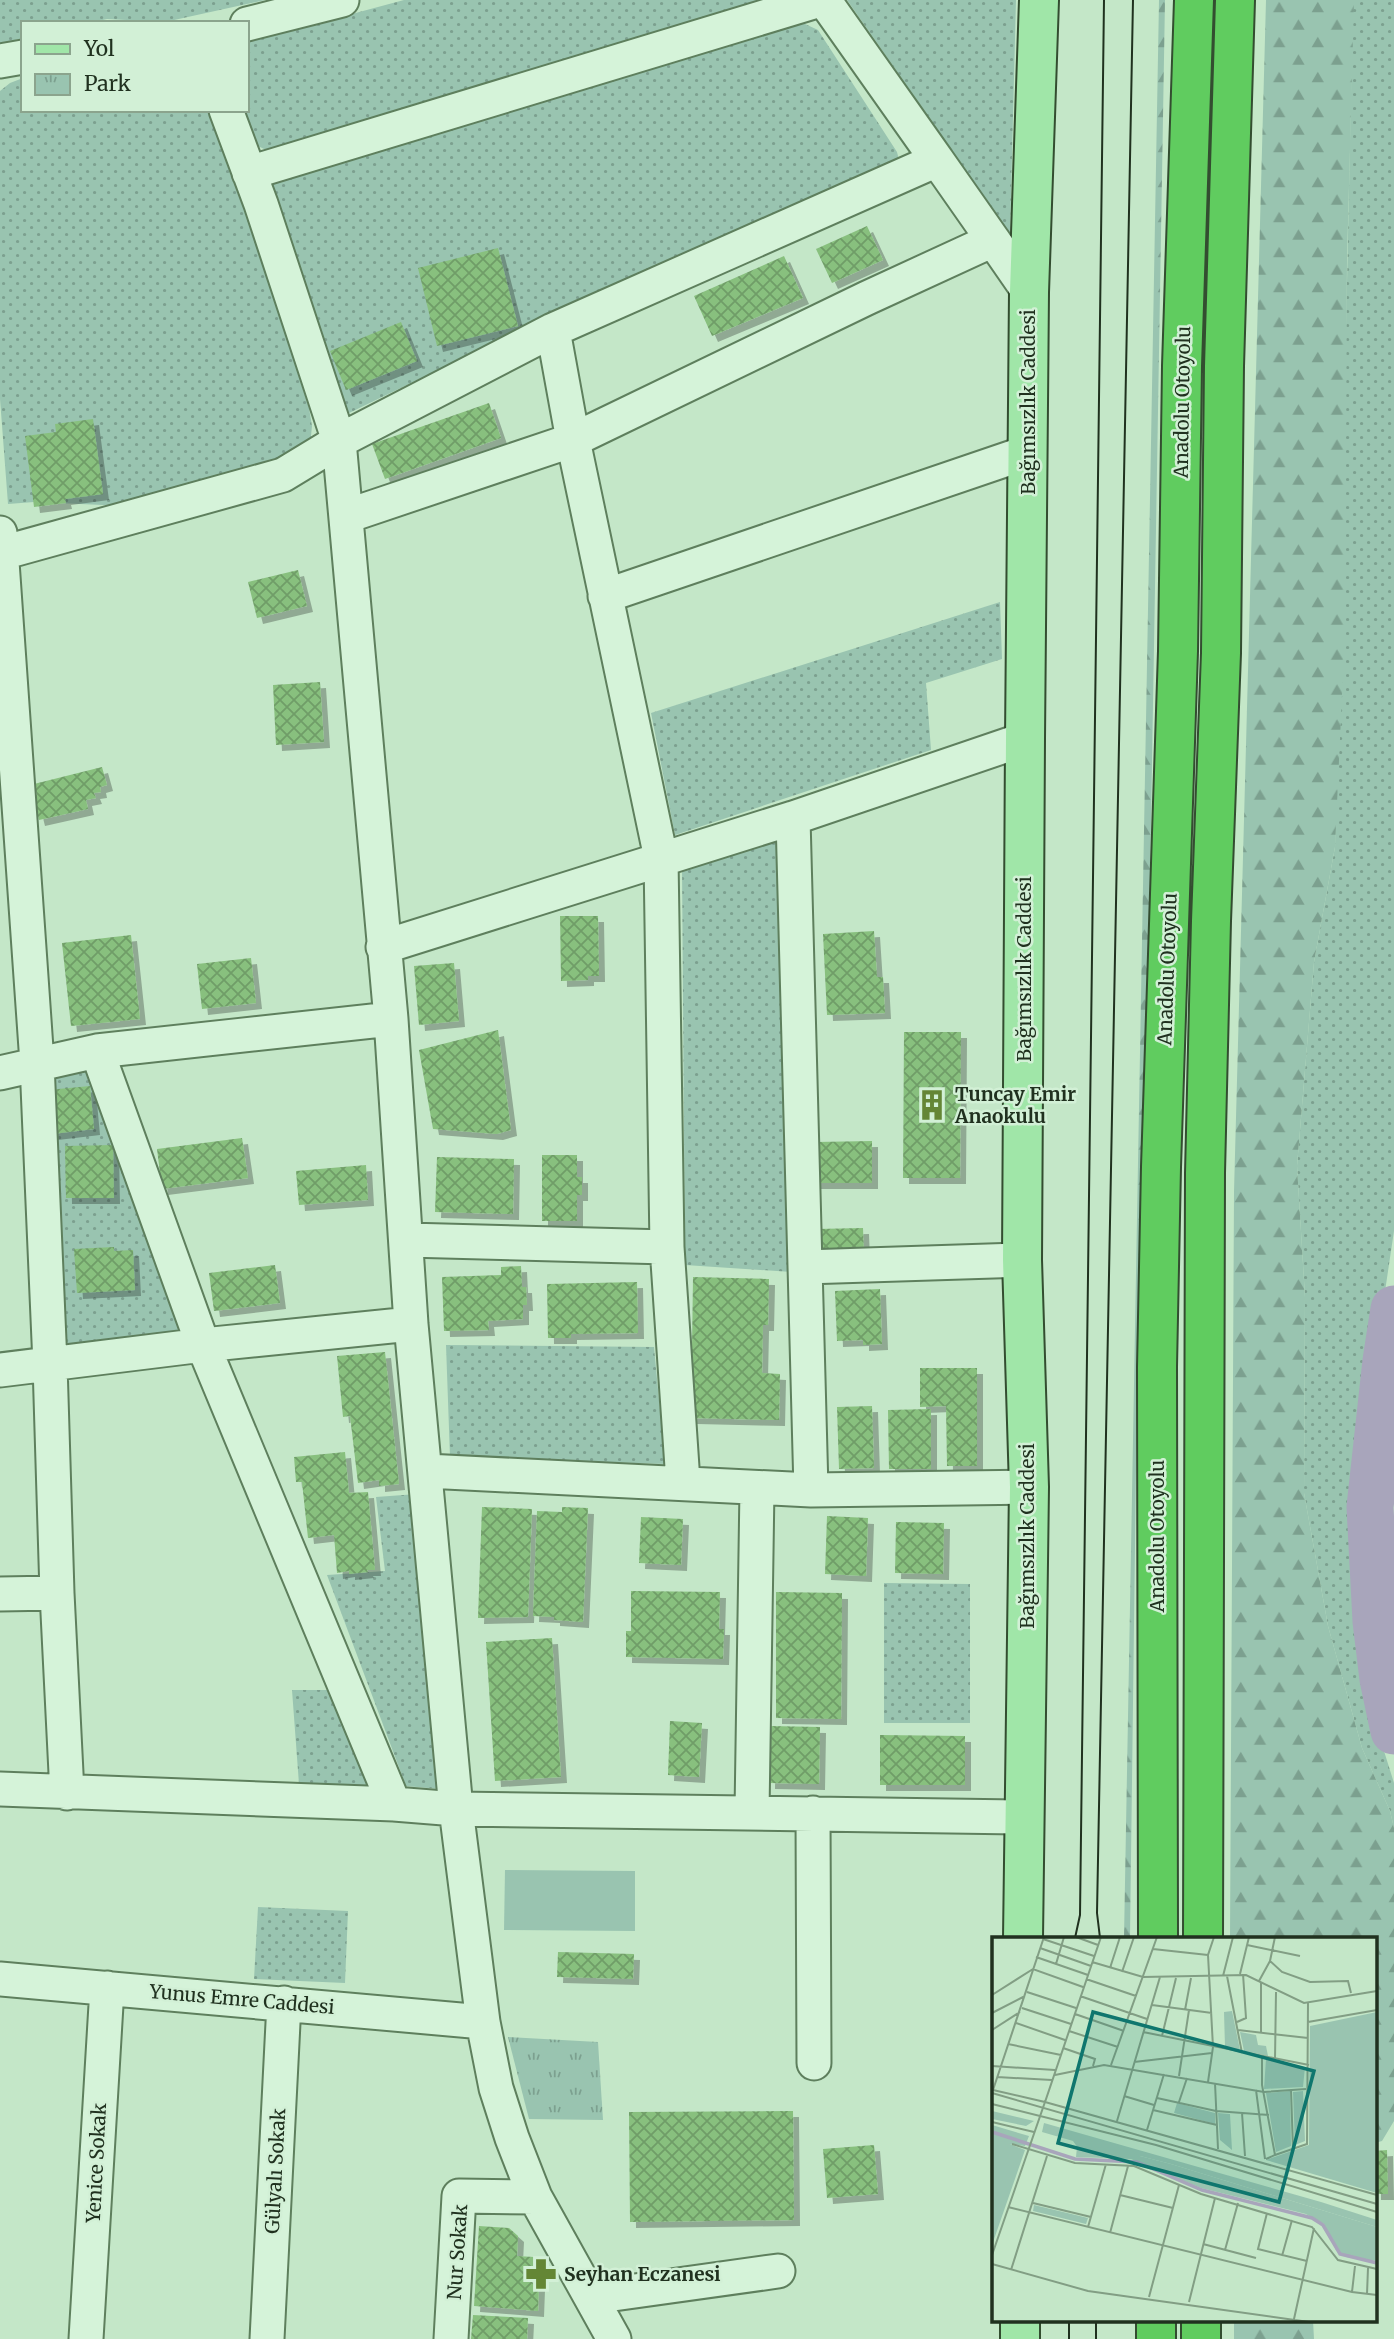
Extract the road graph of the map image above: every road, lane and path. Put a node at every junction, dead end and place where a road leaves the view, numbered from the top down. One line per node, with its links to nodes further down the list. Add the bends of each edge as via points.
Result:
1 (342, 0): 6 (street)
2 (822, 0): 10 (street); 11 (street)
3 (1039, 0): 13 (main road, Bağımsızlık Caddesi)
4 (1194, 0): 53 (highway, Anadolu Otoyolu, via 1160,1180)
5 (1236, 0): 54 (highway, via 1205,1174)
6 (248, 24)
7 (21, 57): 8 (street)
8 (0, 61)
9 (227, 112): 11 (street)
10 (937, 160): 12 (street); 14 (street)
11 (249, 173): 16 (street)
12 (993, 240): 13 (street); 15 (street)
13 (1029, 292): 17 (main road, Bağımsızlık Caddesi)
14 (553, 330): 15 (street); 16 (street)
15 (573, 440): 18 (street); 20 (street)
16 (339, 441): 18 (street); 19 (street, via 283,475)
17 (1028, 452): 20 (street); 21 (main road, Bağımsızlık Caddesi)
18 (347, 516): 25 (street)
19 (1, 543): 22 (street)
20 (605, 596): 24 (street)
21 (1025, 739): 23 (street); 32 (main road, Bağımsızlık Caddesi)
22 (8, 759): 28 (street)
23 (793, 818): 24 (street); 33 (street)
24 (661, 858): 25 (street); 31 (street)
25 (383, 947): 26 (street)
26 (390, 1019): 27 (street); 30 (street)
27 (97, 1051): 28 (street); 35 (street)
28 (37, 1063): 29 (street); 36 (street)
29 (0, 1073)
30 (407, 1240): 31 (street); 34 (street)
31 (667, 1247): 39 (street)
32 (1022, 1260): 33 (street); 40 (main road, Bağımsızlık Caddesi)
33 (804, 1267): 42 (street)
34 (411, 1324): 35 (street); 38 (street)
35 (203, 1345): 36 (street); 47 (street)
36 (50, 1364): 37 (street); 43 (street)
37 (0, 1370)
38 (426, 1471): 39 (street); 48 (street)
39 (683, 1482): 41 (street)
40 (1029, 1487): 42 (street); 51 (main road, Bağımsızlık Caddesi)
41 (757, 1488): 42 (street); 49 (street)
42 (811, 1490)
43 (57, 1593): 44 (street); 46 (street)
44 (0, 1594)
45 (0, 1789): 46 (street)
46 (67, 1793): 47 (street)
47 (394, 1804): 48 (street)
48 (456, 1809): 49 (street); 58 (street)
49 (752, 1812): 50 (street)
50 (813, 1813): 51 (street); 59 (street)
51 (1024, 1816): 52 (main road, Bağımsızlık Caddesi)
52 (1023, 1937)
53 (1158, 1937)
54 (1203, 1937)
55 (0, 1979): 56 (street, Yunus Emre Caddesi)
56 (107, 1988): 57 (street, Yunus Emre Caddesi); 63 (street, Yenice Sokak)
57 (284, 2003): 58 (street, Yunus Emre Caddesi); 64 (street, Gülyalı Sokak)
58 (483, 2022): 60 (street, via 496,2088)
59 (814, 2063)
60 (535, 2197): 62 (street); 65 (street, Nur Sokak, via 459,2196)
61 (778, 2271): 62 (street)
62 (592, 2297): 66 (street)
63 (86, 2339)
64 (267, 2339)
65 (451, 2339)
66 (614, 2339)

